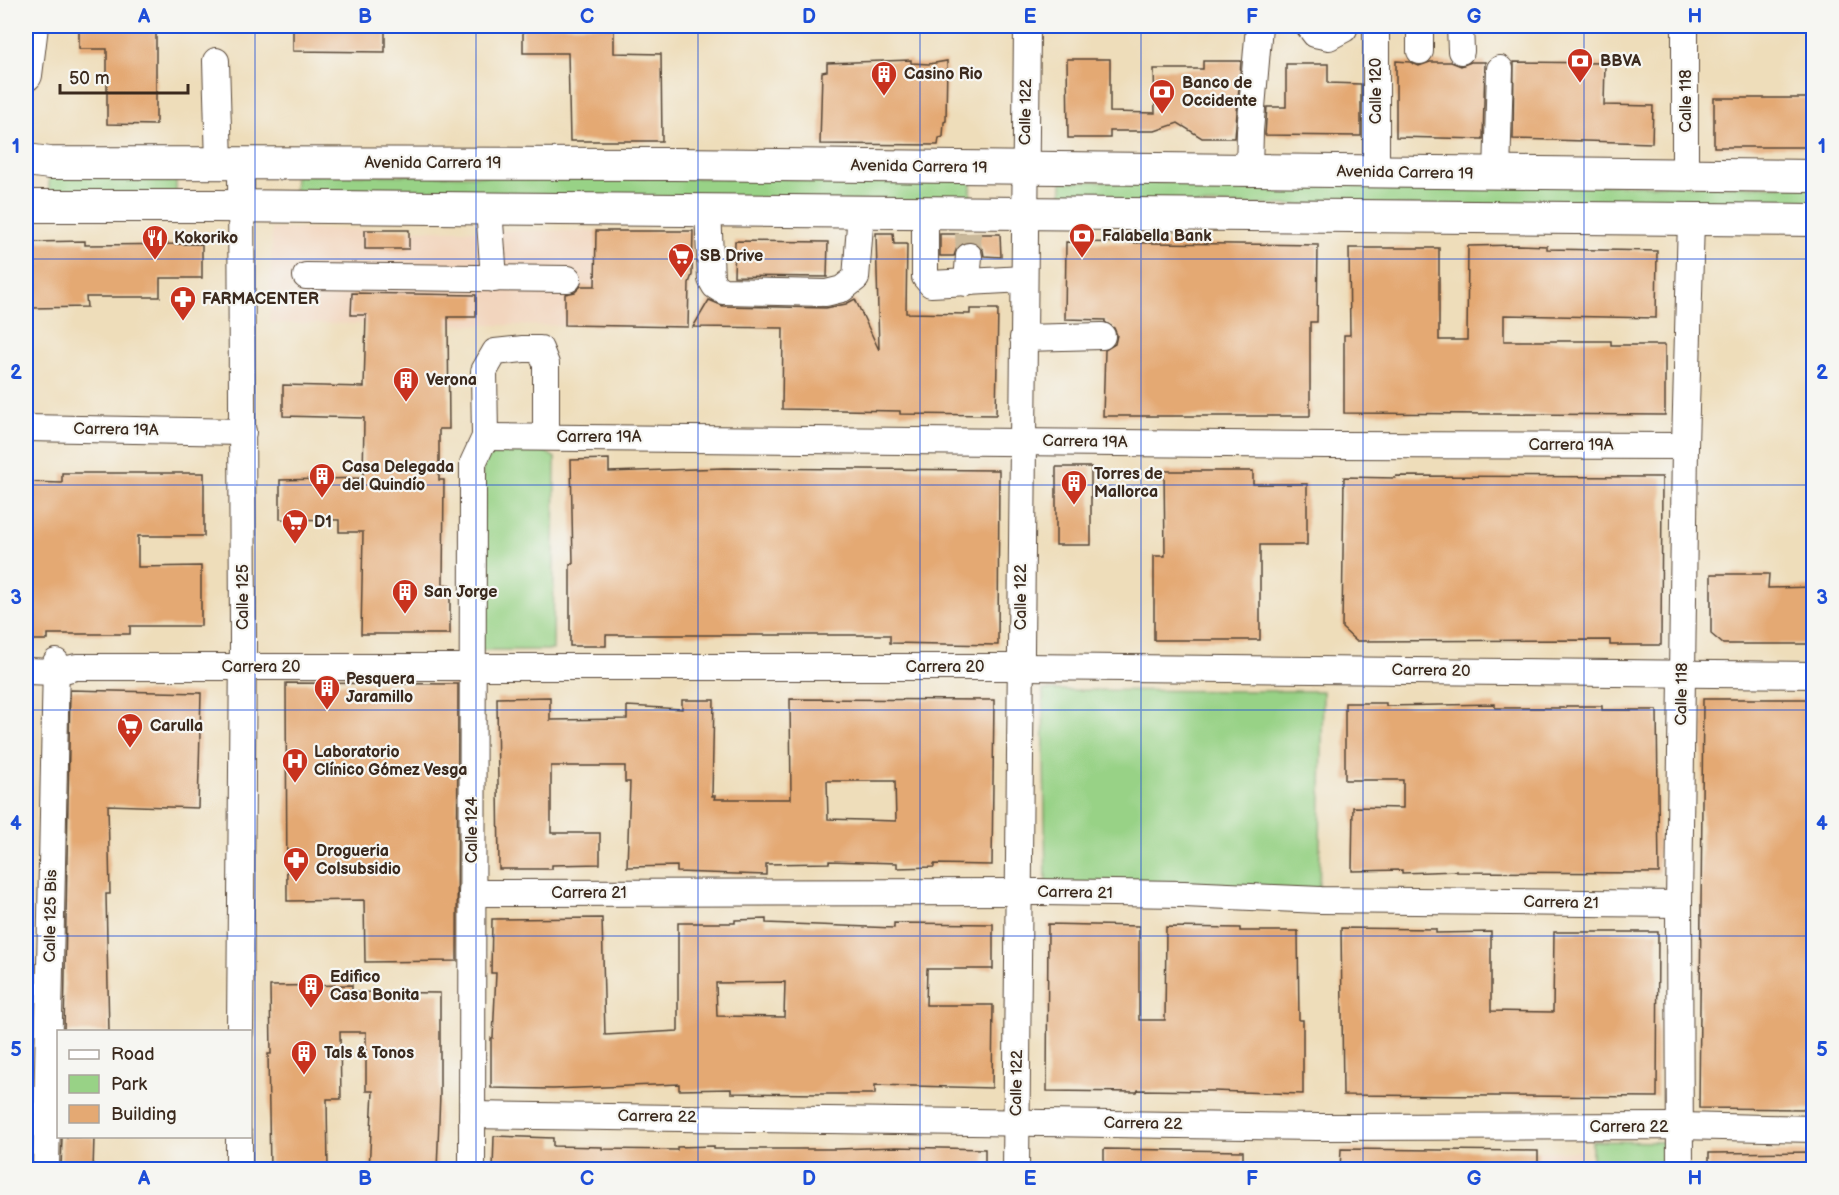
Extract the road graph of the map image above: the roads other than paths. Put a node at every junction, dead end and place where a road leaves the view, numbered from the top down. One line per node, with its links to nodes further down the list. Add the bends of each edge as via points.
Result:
1 (32, 26): 14 (main road)
2 (1027, 26): 18 (street, Calle 122)
3 (1259, 26): 19 (street)
4 (1308, 26): 5 (street, via 1315,34 1329,37)
5 (1345, 26)
6 (1376, 26): 15 (street, Calle 120)
7 (1420, 26): 10 (street)
8 (1461, 26): 11 (street)
9 (1685, 26): 21 (street, Calle 118)
10 (1420, 51)
11 (1461, 51)
12 (216, 61): 17 (street, Calle 125)
13 (1500, 69): 20 (street)
14 (26, 75)
15 (1376, 157)
16 (26, 160): 17 (main road, Avenida Carrera 19)
17 (230, 163): 18 (main road, Avenida Carrera 19); 24 (street, Calle 125)
18 (1026, 168): 19 (main road, Avenida Carrera 19); 29 (street, Calle 122)
19 (1249, 170): 20 (main road, Avenida Carrera 19)
20 (1497, 174): 21 (main road, Avenida Carrera 19)
21 (1686, 176): 22 (main road, Avenida Carrera 19)
22 (1814, 176)
23 (26, 206): 24 (main road)
24 (241, 206): 25 (main road); 41 (street, Calle 125)
25 (489, 208): 26 (main road); 34 (street)
26 (708, 210): 27 (main road); 27 (street, via 711,279 715,286 723,291 826,293 842,289 856,278)
27 (861, 212): 28 (main road)
28 (926, 212): 32 (main road); 37 (street, via 927,282)
29 (1025, 213): 30 (main road); 32 (main road); 36 (street, Calle 122)
30 (1691, 219): 31 (main road); 45 (street, Calle 118)
31 (1814, 220)
32 (967, 234): 37 (street)
33 (306, 276): 34 (street)
34 (494, 279): 35 (street)
35 (568, 279)
36 (1024, 279): 37 (street); 39 (street, Calle 122)
37 (968, 283)
38 (1102, 336): 39 (street)
39 (1023, 338): 44 (street, Calle 122)
40 (26, 428): 41 (street, Carrera 19A)
41 (243, 432): 49 (street, Calle 125)
42 (486, 437): 43 (street, Carrera 19A); 43 (street, Calle 124, via 484,371 495,352 540,349 546,364); 47 (street, Calle 124, via 473,463)
43 (546, 437): 44 (street, Carrera 19A)
44 (1022, 441): 45 (street, Carrera 19A); 50 (street, Calle 122)
45 (1685, 446): 52 (street, Calle 118)
46 (26, 661): 48 (street, Carrera 20)
47 (472, 666): 49 (street, Carrera 20); 50 (street, Carrera 20); 55 (street, Calle 124)
48 (63, 667): 49 (street, Carrera 20); 51 (street, Carrera 20); 63 (street, Calle 125 Bis)
49 (243, 667): 57 (street, Calle 125)
50 (1021, 668): 52 (street, Carrera 20); 54 (street, Calle 122)
51 (26, 671)
52 (1683, 674): 53 (street, Carrera 20); 56 (street, Calle 118)
53 (1814, 675)
54 (1020, 892): 55 (street, Carrera 21); 56 (street, Carrera 21); 59 (street, Calle 122)
55 (472, 893): 58 (street, Calle 124)
56 (1679, 904): 60 (street, Calle 118)
57 (240, 1030)
58 (472, 1114): 59 (street, Carrera 22); 65 (street, Calle 124)
59 (1016, 1121): 60 (street, Carrera 22, via 1307,1127); 66 (street, Calle 122)
60 (1679, 1126): 61 (street, Carrera 22); 67 (street, Calle 118)
61 (1814, 1129)
62 (240, 1138): 64 (street)
63 (46, 1170)
64 (239, 1170)
65 (472, 1170)
66 (1016, 1170)
67 (1680, 1170)

